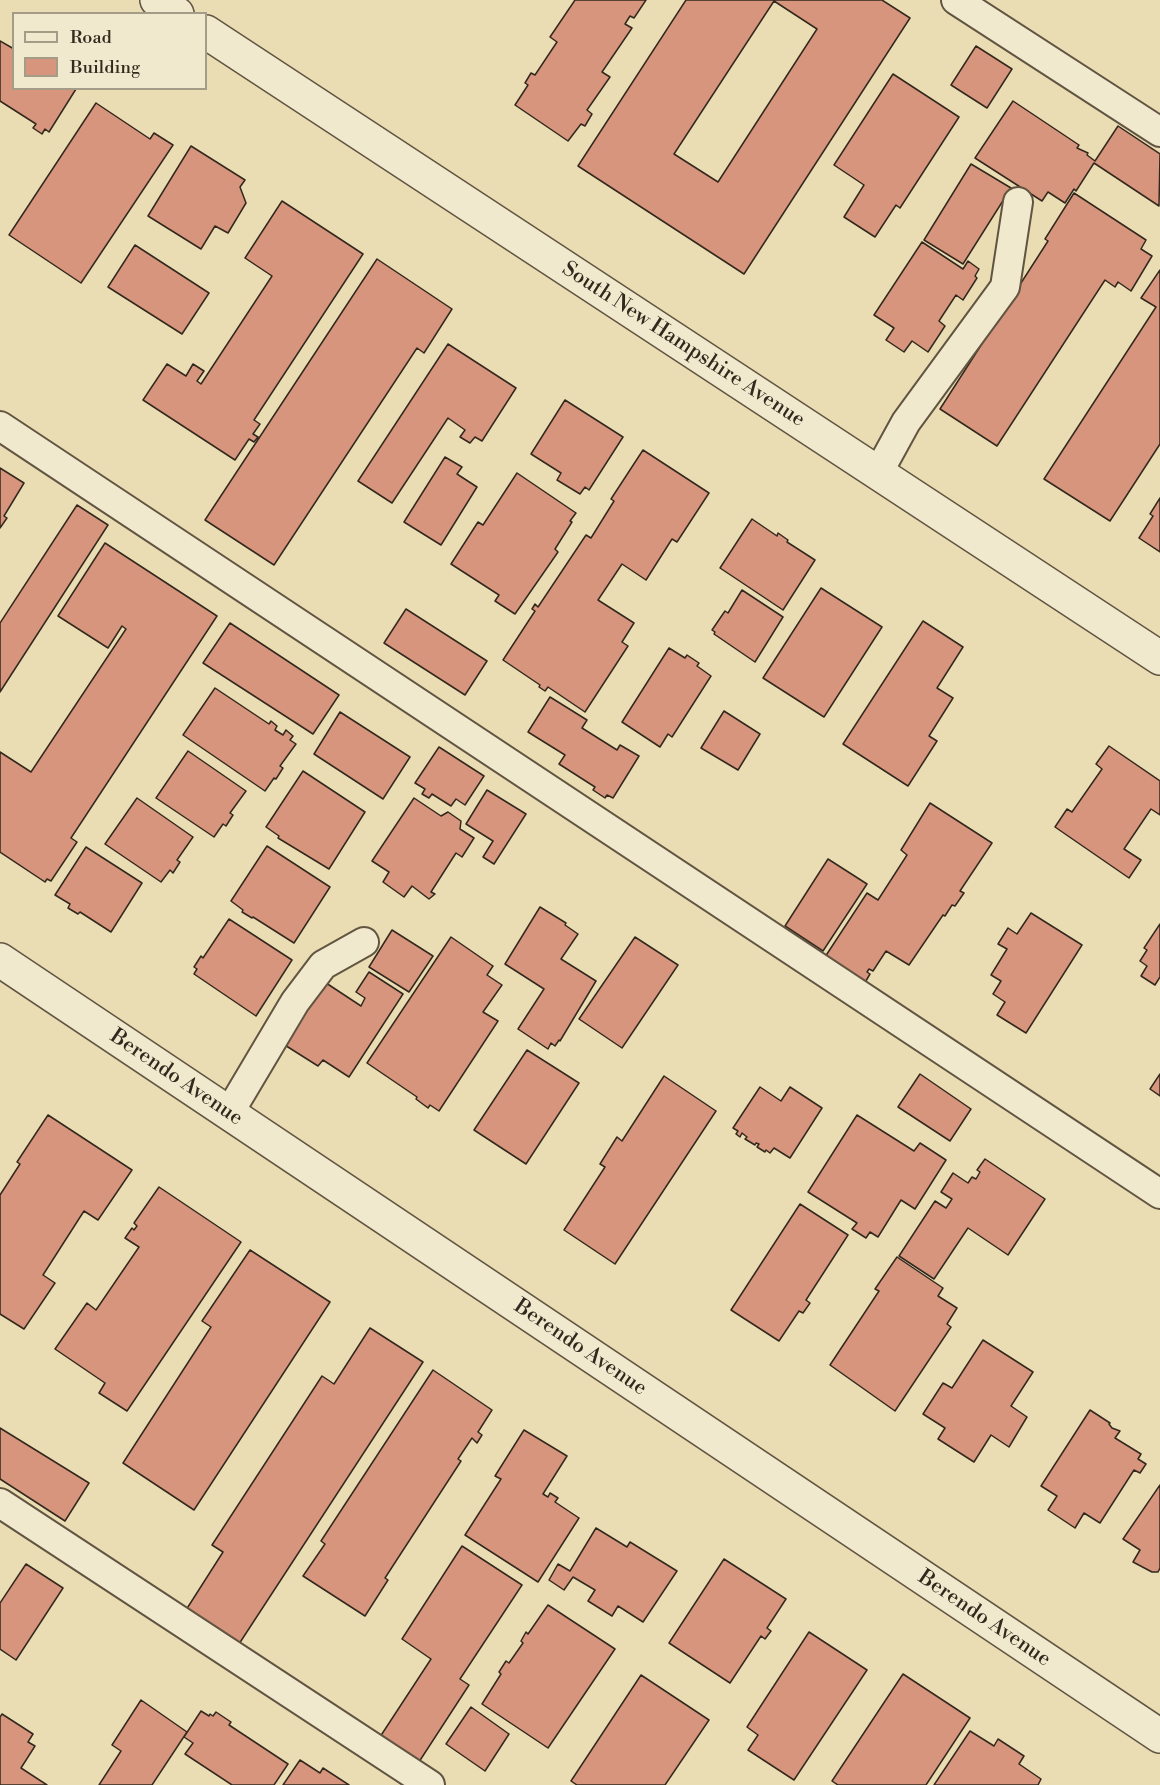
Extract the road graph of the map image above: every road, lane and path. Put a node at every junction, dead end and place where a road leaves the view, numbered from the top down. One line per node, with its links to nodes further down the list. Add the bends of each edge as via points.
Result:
1 (157, 0): 3 (street)
2 (956, 0): 5 (lane)
3 (174, 12)
4 (207, 33): 8 (street, South New Hampshire Avenue)
5 (1160, 132)
6 (1018, 202): 8 (lane, via 1005,287 906,422)
7 (0, 426): 13 (lane)
8 (878, 473): 9 (street, South New Hampshire Avenue)
9 (1160, 658)
10 (364, 942): 12 (lane, via 323,965 295,1002)
11 (0, 960): 12 (street, Berendo Avenue)
12 (229, 1113): 15 (street, Berendo Avenue)
13 (1160, 1194)
14 (0, 1503): 16 (lane)
15 (1160, 1736)
16 (430, 1785)

